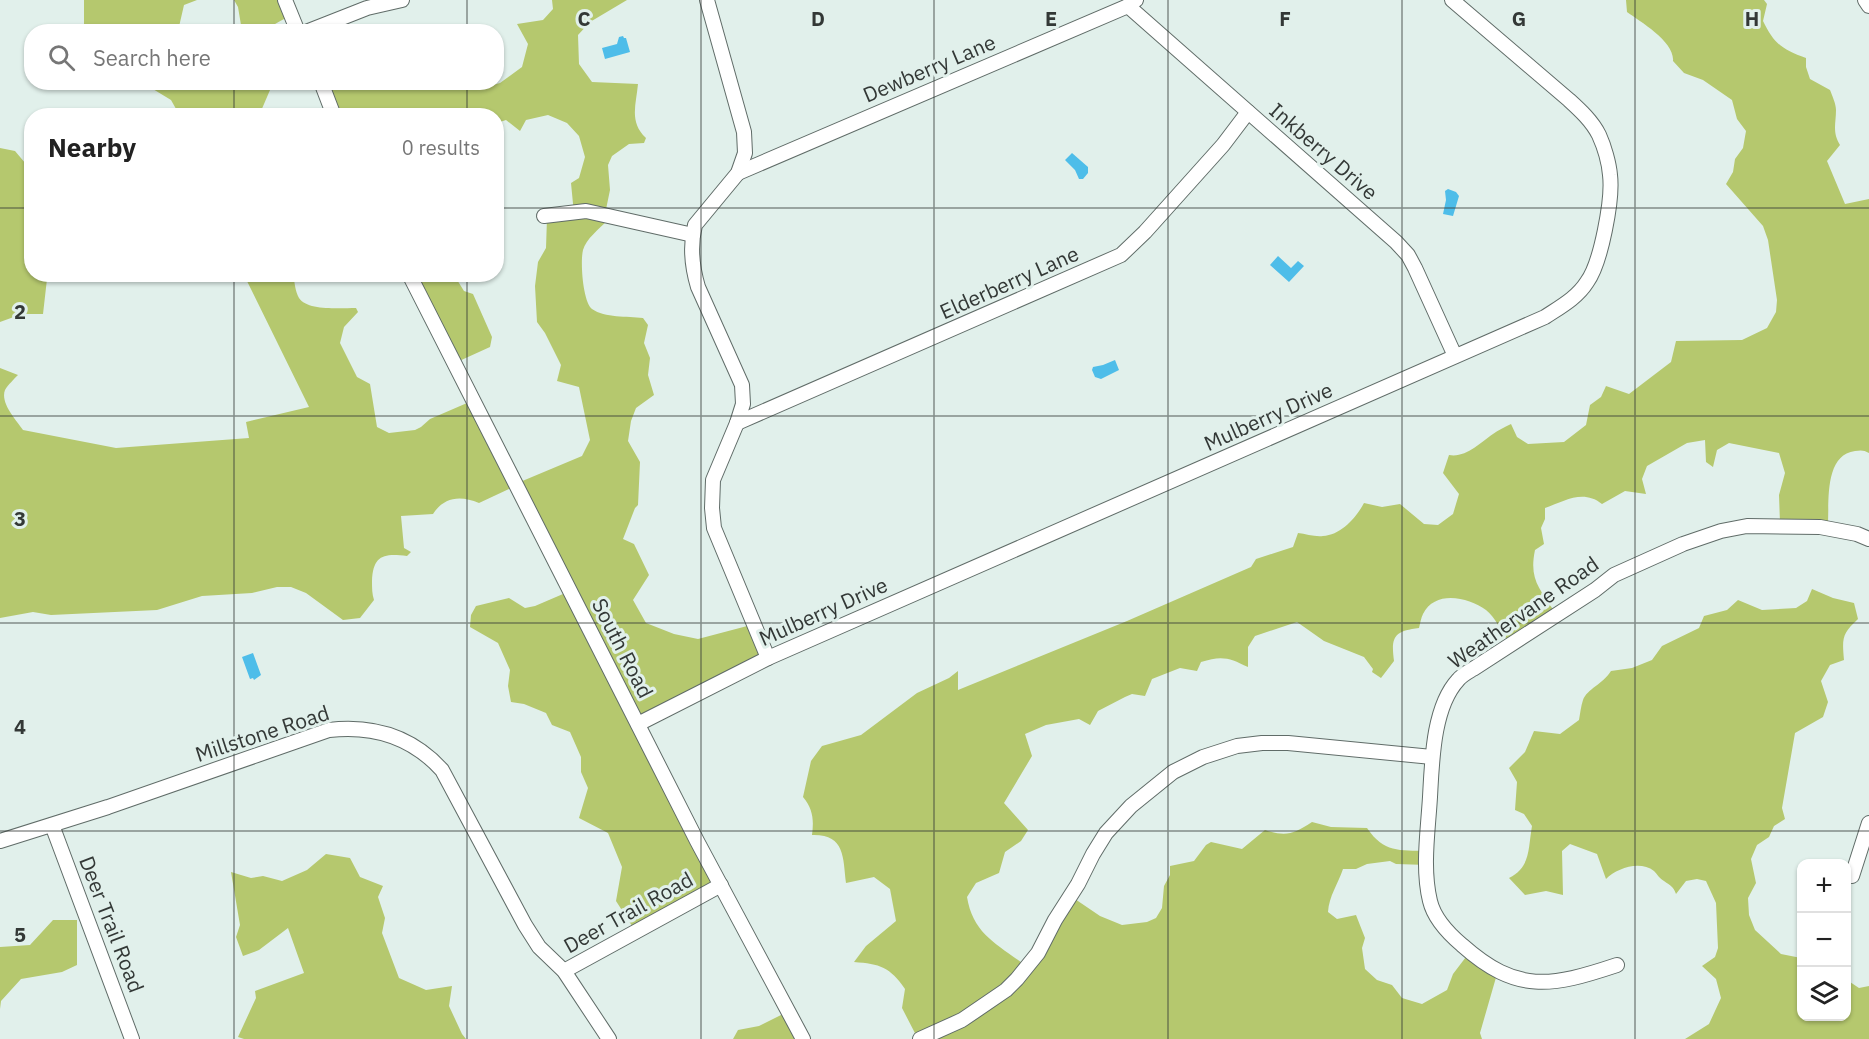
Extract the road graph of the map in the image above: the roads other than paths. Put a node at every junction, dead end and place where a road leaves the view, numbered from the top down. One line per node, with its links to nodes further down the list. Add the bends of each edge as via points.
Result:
1 (285, 0): 8 (street)
2 (402, 0): 9 (street)
3 (707, 0): 13 (street, via 744,132 745,153)
4 (1452, 0): 17 (street, Mulberry Drive, via 1586,116 1599,135 1610,175 1602,250 1580,292 1545,317)
5 (1865, 0): 7 (street)
6 (1132, 3): 12 (street, Inkberry Drive); 13 (street, Dewberry Lane)
7 (1869, 6)
8 (295, 24)
9 (326, 24)
10 (324, 90): 11 (street)
11 (331, 108)
12 (1248, 112): 17 (street, Inkberry Drive, via 1408,255); 18 (street, Elderberry Lane, via 1223,146 1121,255)
13 (738, 173): 15 (street, via 695,225)
14 (544, 216): 15 (street, via 586,211)
15 (693, 235): 18 (street, via 693,270 698,287 742,385 743,404)
16 (413, 282): 21 (street, South Road)
17 (1455, 356): 20 (street, Mulberry Drive)
18 (737, 423): 20 (street, via 713,480 714,528)
19 (1869, 539): 22 (street, Weathervane Road, via 1820,527 1747,526 1683,544 1627,568 1459,679 1440,716)
20 (768, 658): 21 (street, Mulberry Drive)
21 (638, 724): 27 (street, South Road)
22 (1432, 757): 28 (street, Weathervane Road, via 1428,892 1431,905 1455,939 1500,973 1531,982 1579,978); 33 (street, via 1262,743 1237,746 1173,771 1106,833 1038,953 1017,979 962,1020)
23 (1869, 823): 26 (street)
24 (52, 825): 25 (street, Millstone Road); 29 (street, Millstone Road, via 329,730 391,734 412,744 442,770 525,925 539,947); 30 (street, Deer Trail Road)
25 (0, 841)
26 (1852, 876)
27 (721, 885): 29 (street, Deer Trail Road); 32 (street, South Road)
28 (1617, 965)
29 (564, 971): 31 (street, Deer Trail Road)
30 (132, 1039)
31 (609, 1039)
32 (803, 1039)
33 (921, 1039)

